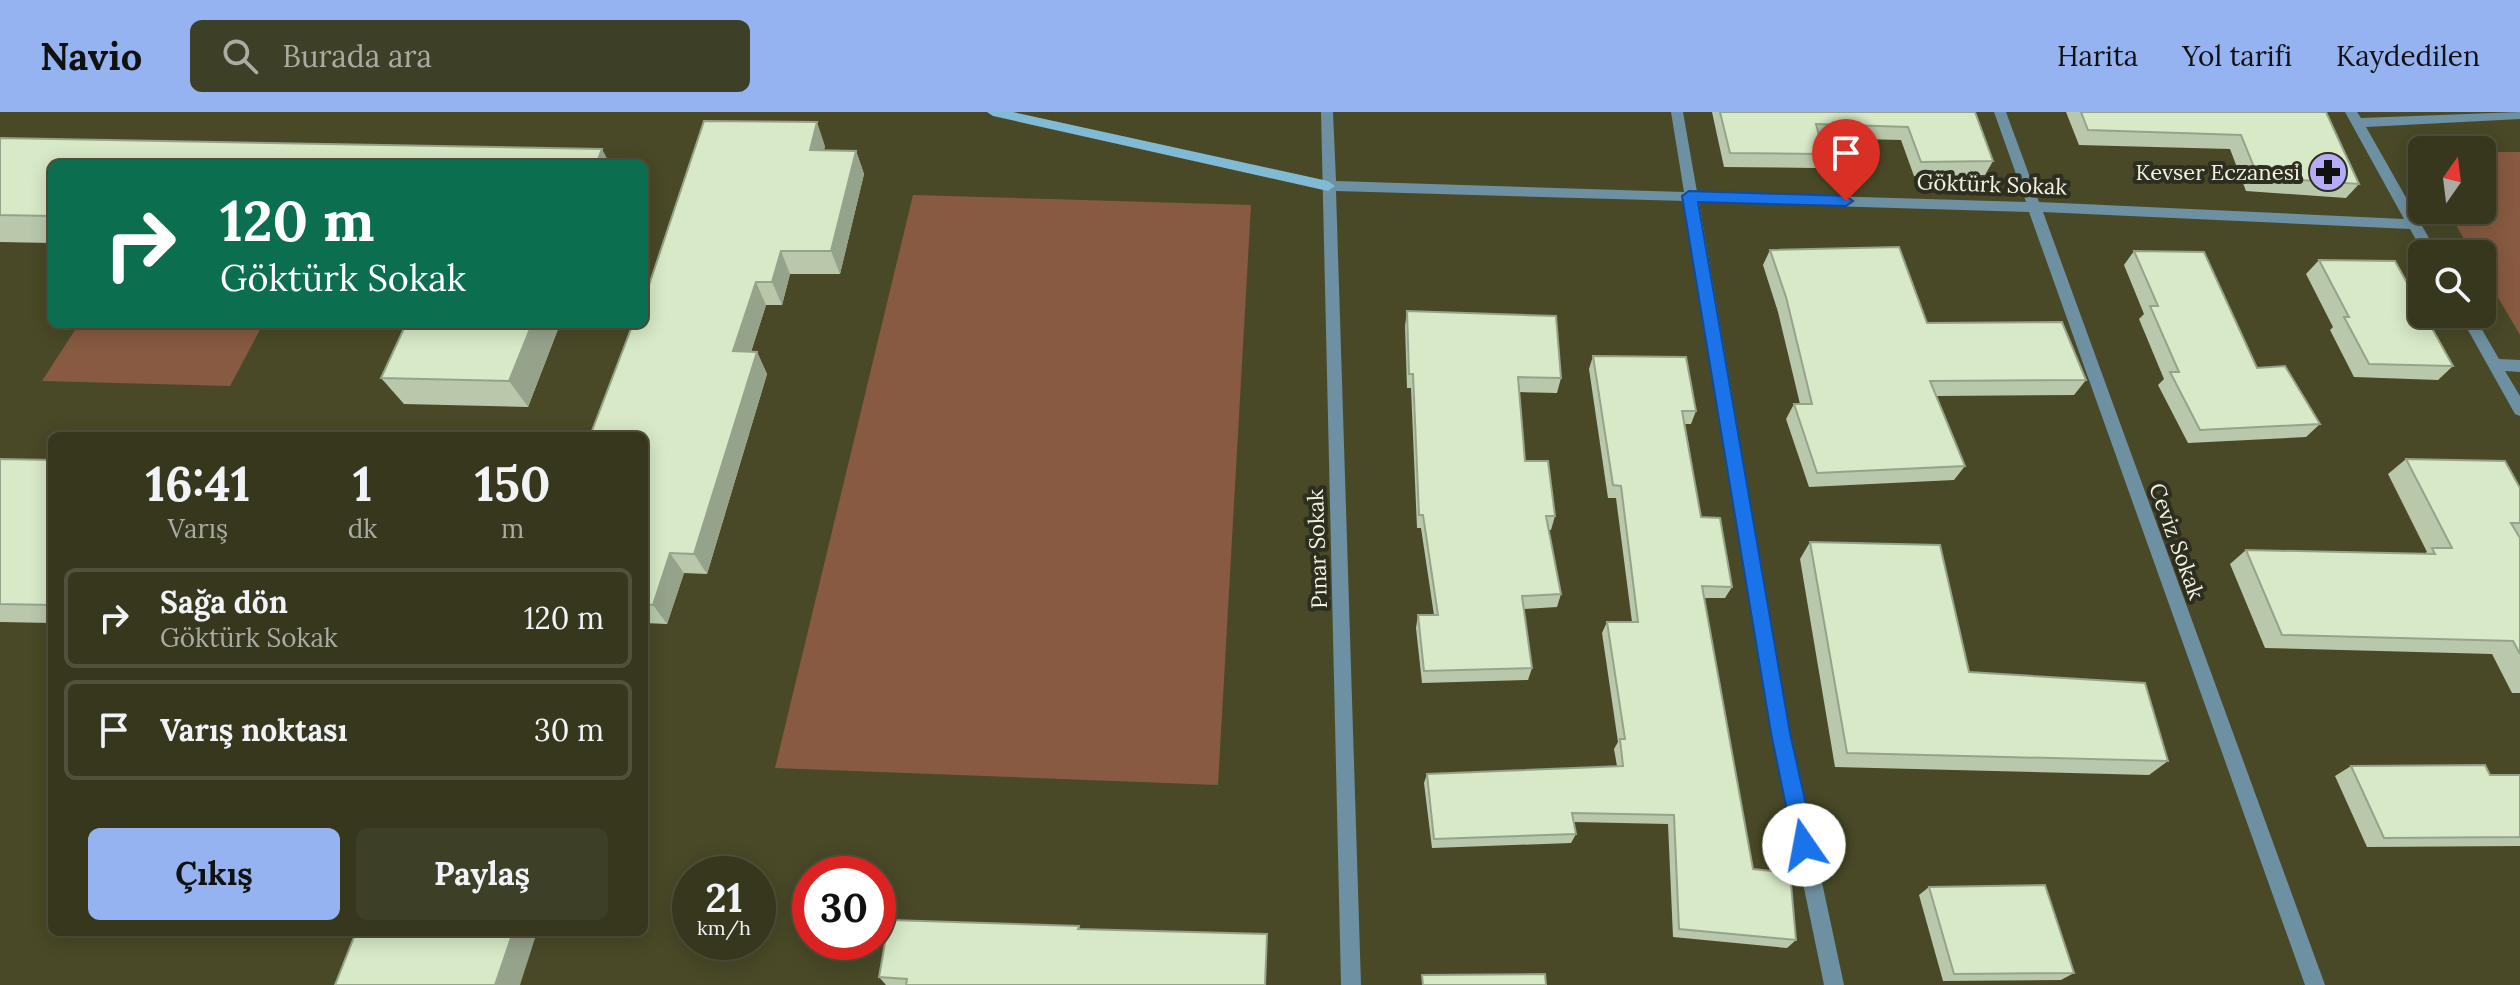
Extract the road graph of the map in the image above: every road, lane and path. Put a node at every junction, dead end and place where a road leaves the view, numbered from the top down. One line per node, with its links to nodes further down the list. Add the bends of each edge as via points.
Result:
1 (993, 112): 7 (main road)
2 (1327, 112): 7 (street, Pınar Sokak)
3 (1677, 112): 8 (street)
4 (2000, 112): 9 (street, Ceviz Sokak)
5 (2520, 115): 6 (street)
6 (2354, 118): 10 (street)
7 (1328, 186): 8 (street, Göktürk Sokak); 18 (street, Pınar Sokak)
8 (1689, 196): 9 (street, Göktürk Sokak); 19 (street, via 1781,733)
9 (2033, 207): 11 (street, Göktürk Sokak); 20 (street, Ceviz Sokak)
10 (2408, 212)
11 (2408, 224)
12 (2415, 224): 13 (street)
13 (2424, 240)
14 (2474, 328): 15 (street)
15 (2494, 364): 16 (street); 17 (street)
16 (2520, 366)
17 (2520, 410)
18 (1351, 985)
19 (1834, 985)
20 (2315, 985)

